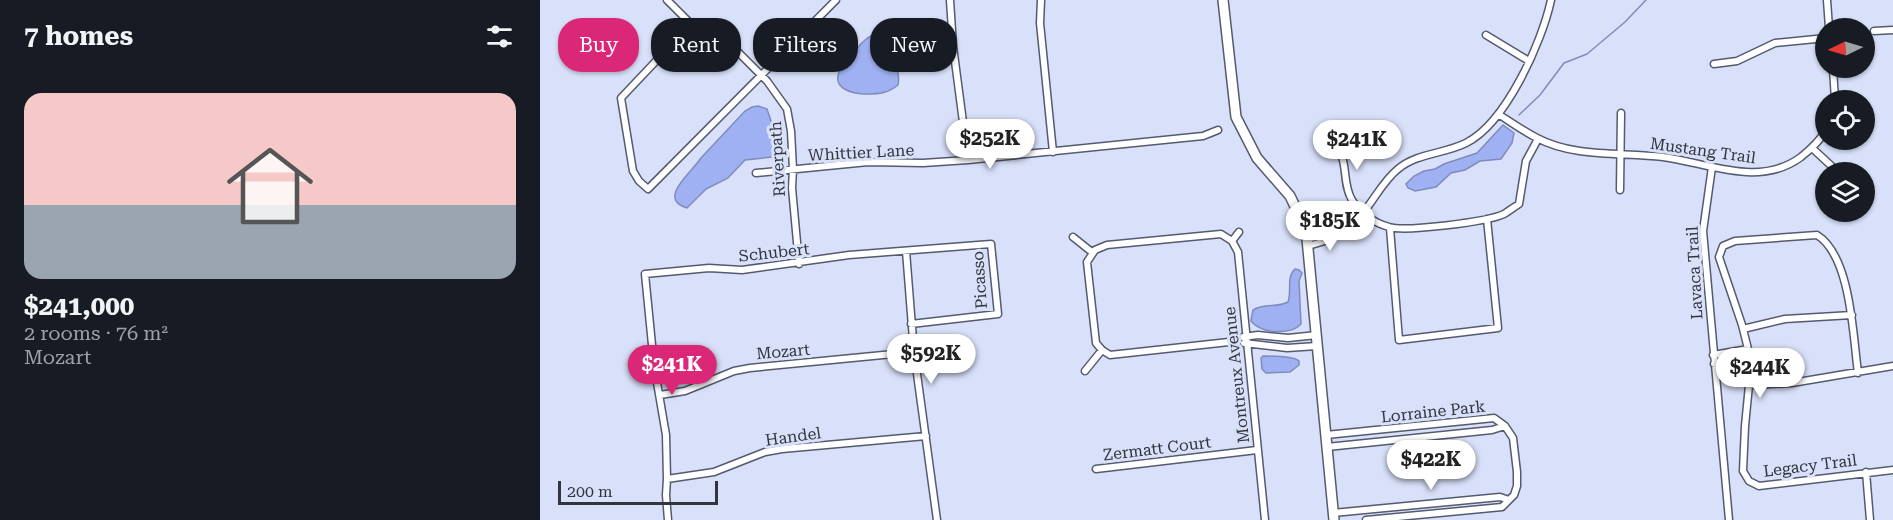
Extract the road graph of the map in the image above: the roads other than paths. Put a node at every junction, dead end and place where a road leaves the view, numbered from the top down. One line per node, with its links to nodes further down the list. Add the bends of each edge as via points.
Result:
1 (668, 0): 8 (street, Riverpath)
2 (836, 0): 18 (street)
3 (950, 0): 28 (street)
4 (1041, 0): 26 (street)
5 (1223, 0): 40 (main road, via 1236,117 1257,158 1290,196)
6 (1551, 0): 15 (street, via 1547,20)
7 (1827, 0): 9 (street)
8 (685, 18)
9 (1828, 18)
10 (1893, 30): 11 (street)
11 (1875, 31)
12 (1486, 35): 15 (street)
13 (1815, 39): 16 (street, via 1775,43 1737,61)
14 (741, 55): 18 (street, Riverpath)
15 (1529, 61): 20 (street)
16 (1714, 64)
17 (651, 66): 18 (street, via 621,98 633,171 648,189)
18 (762, 76): 31 (street, Riverpath, via 787,109)
19 (1621, 113): 27 (street)
20 (1498, 114): 22 (street, Mustang Trail); 34 (street, via 1466,143 1414,159 1396,170)
21 (1218, 130): 26 (street, Whittier Lane, via 1203,136)
22 (1538, 139): 27 (street, Mustang Trail, via 1572,150); 35 (street, via 1526,161 1519,204)
23 (1815, 144): 25 (street, Mustang Trail)
24 (1334, 145): 34 (street, via 1341,152 1350,198)
25 (1812, 148): 29 (street); 30 (street, Mustang Trail, via 1783,168 1765,172)
26 (1053, 152): 28 (street, Whittier Lane)
27 (1621, 155): 30 (street, Mustang Trail, via 1666,157); 33 (street)
28 (968, 160): 31 (street, Whittier Lane, via 868,162)
29 (1827, 162)
30 (1712, 167): 55 (street, Lavaca Trail, via 1703,231)
31 (793, 169): 32 (street, Whittier Lane); 43 (street, Riverpath)
32 (756, 173)
33 (1620, 190)
34 (1362, 214): 36 (street); 40 (street, via 1328,240)
35 (1487, 219): 36 (street); 36 (street, via 1498,328 1399,340)
36 (1390, 228)
37 (1239, 232): 39 (street)
38 (1073, 237): 42 (street)
39 (1232, 241): 42 (street, via 1221,234 1107,244); 48 (street, Montreux Avenue, via 1238,252)
40 (1308, 242): 47 (main road)
41 (906, 251): 43 (street, Schubert); 45 (street); 45 (street, Picasso, via 991,244 998,314)
42 (1093, 253): 53 (street, via 1087,262 1096,343)
43 (799, 264): 62 (street, Schubert, via 645,274)
44 (1852, 315): 46 (street, via 1785,319); 46 (street, Legacy Trail, via 1837,260 1827,241 1817,235 1734,241 1723,246 1719,257); 60 (street, Legacy Trail)
45 (912, 324): 54 (street)
46 (1743, 329): 52 (street, Legacy Trail)
47 (1317, 335): 48 (street); 51 (main road)
48 (1246, 336): 49 (street); 50 (street, Montreux Avenue)
49 (1238, 340): 50 (street); 53 (street, via 1110,355)
50 (1247, 344): 51 (street); 69 (street, Montreux Avenue)
51 (1317, 346): 65 (main road)
52 (1748, 349): 55 (street); 56 (street, Legacy Trail)
53 (1102, 350): 59 (street)
54 (914, 352): 62 (street, Mozart, via 750,368 685,391); 66 (street)
55 (1713, 355): 57 (street, Lavaca Trail)
56 (1748, 360): 57 (street); 61 (street, Legacy Trail)
57 (1714, 364): 82 (street, Lavaca Trail)
58 (1893, 366): 60 (street)
59 (1085, 371)
60 (1858, 373): 61 (street)
61 (1749, 385): 72 (street, Legacy Trail, via 1743,471 1749,481 1760,486)
62 (660, 395): 73 (street)
63 (1505, 426): 64 (street, Lorraine Park, via 1494,418); 67 (street, Lorraine Park); 74 (street, via 1513,438 1517,472 1517,486)
64 (1350, 433): 65 (street, Lorraine Park); 67 (street)
65 (1326, 435): 68 (main road)
66 (926, 436): 73 (street, Handel, via 782,449 714,472); 78 (street)
67 (1351, 444): 68 (street, Lorraine Park)
68 (1327, 447): 76 (main road)
69 (1257, 450): 70 (street, Zermatt Court); 79 (street, Montreux Avenue)
70 (1096, 469)
71 (1893, 470): 72 (street, Legacy Trail)
72 (1866, 472): 83 (street)
73 (668, 479): 77 (street)
74 (1509, 500): 75 (street, via 1500,496); 81 (street, via 1502,507)
75 (1359, 510): 76 (street); 80 (street)
76 (1333, 516)
77 (668, 520)
78 (937, 520)
79 (1265, 520)
80 (1360, 520)
81 (1366, 520)
82 (1729, 520)
83 (1870, 520)

